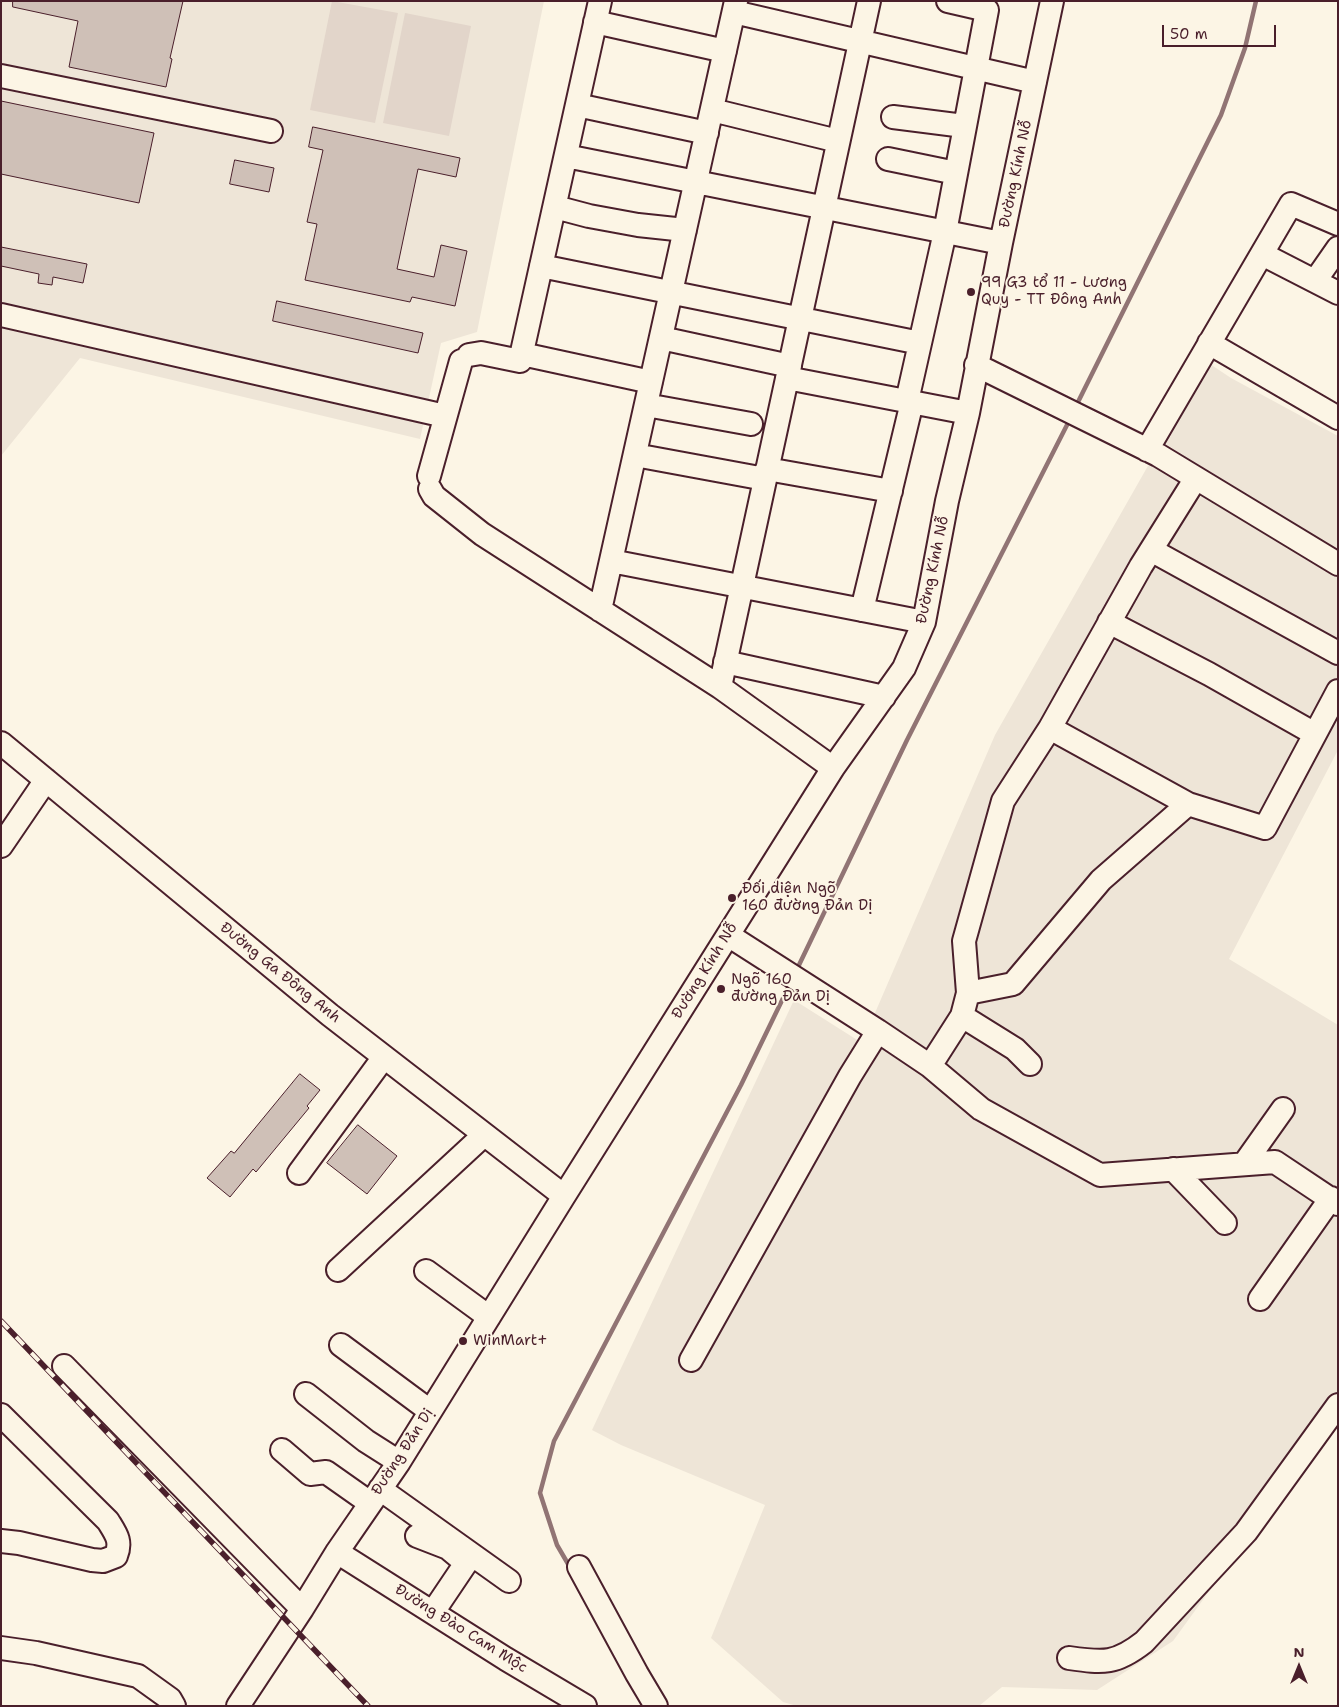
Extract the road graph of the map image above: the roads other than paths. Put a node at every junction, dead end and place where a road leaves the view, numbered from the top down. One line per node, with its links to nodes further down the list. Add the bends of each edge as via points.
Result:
1 (868, 1): 6 (street)
2 (948, 1): 8 (street, via 987,10)
3 (1052, 1): 10 (street, Đường Kính Nỗ)
4 (735, 6): 6 (street); 7 (street)
5 (598, 12): 7 (street); 11 (street)
6 (860, 41): 8 (street); 17 (street)
7 (725, 51): 12 (street)
8 (975, 68): 10 (street); 14 (street)
9 (1, 76): 15 (street)
10 (1035, 82): 27 (street, Đường Kính Nỗ)
11 (577, 105): 16 (street); 18 (street)
12 (712, 110): 16 (street); 17 (street)
13 (893, 116): 14 (street)
14 (964, 126): 20 (street)
15 (271, 131)
16 (707, 133): 21 (street)
17 (838, 141): 23 (street)
18 (566, 156): 21 (street); 22 (street)
19 (888, 159): 20 (street)
20 (956, 173): 26 (street)
21 (696, 182): 23 (street); 25 (street)
22 (555, 207): 25 (street, via 638,226); 30 (street)
23 (824, 208): 26 (street); 35 (street)
24 (1338, 224): 29 (street, via 1291,204)
25 (685, 230): 32 (street)
26 (945, 232): 27 (street); 38 (street)
27 (1001, 243): 40 (street, Đường Kính Nỗ)
28 (1338, 248): 31 (street)
29 (1262, 254): 31 (street); 37 (street)
30 (541, 266): 32 (street); 39 (street)
31 (1315, 281): 33 (street)
32 (671, 293): 35 (street); 36 (street)
33 (1338, 293)
34 (1, 314): 46 (street)
35 (800, 319): 38 (street); 41 (street)
36 (661, 338): 41 (street); 42 (street)
37 (1209, 343): 47 (street); 49 (street)
38 (920, 344): 43 (street)
39 (522, 354): 42 (street); 46 (street, via 520,361 480,352 465,358)
40 (976, 365): 45 (street, Đường Kính Nỗ); 49 (street)
41 (788, 372): 43 (street); 51 (street)
42 (651, 382): 44 (street)
43 (909, 401): 45 (street); 53 (street)
44 (646, 405): 48 (street); 50 (street)
45 (968, 413): 60 (street, Đường Kính Nỗ)
46 (445, 416): 58 (street, via 429,483 434,496 482,534)
47 (1338, 418)
48 (750, 424)
49 (1147, 450): 52 (street)
50 (635, 455): 51 (street); 55 (street)
51 (766, 474): 53 (street); 57 (street)
52 (1196, 478): 54 (street); 56 (street)
53 (890, 491): 59 (street)
54 (1151, 550): 61 (street); 62 (street)
55 (611, 561): 57 (street); 58 (street)
56 (1338, 564)
57 (741, 587): 59 (street); 63 (street)
58 (600, 610): 64 (street)
59 (862, 610): 60 (street)
60 (924, 622): 66 (street, Đường Kính Nỗ, via 904,668)
61 (1109, 622): 67 (street); 68 (street)
62 (1338, 652)
63 (725, 662): 64 (street); 66 (street)
64 (720, 687): 70 (street)
65 (1338, 692): 68 (street)
66 (884, 697): 70 (street, Đường Kính Nỗ)
67 (1050, 728): 72 (street); 75 (street, via 1003,801 964,941)
68 (1315, 734): 72 (street, via 1265,828)
69 (1, 743): 71 (street, Đường Ga Đông Anh)
70 (833, 768): 74 (street, Đường Kính Nỗ)
71 (46, 780): 73 (street); 78 (street, Đường Ga Đông Anh)
72 (1188, 804): 75 (street, via 1101,880 1013,984)
73 (1, 846)
74 (728, 935): 77 (street); 86 (street, Đường Kính Nỗ)
75 (968, 993): 76 (street)
76 (962, 1016): 79 (street, via 1015,1050); 80 (street)
77 (878, 1031): 80 (street); 94 (street)
78 (384, 1057): 82 (street, Đường Ga Đông Anh); 85 (street)
79 (1030, 1064)
80 (930, 1066): 84 (street, via 981,1109 1100,1175)
81 (1283, 1109): 83 (street)
82 (484, 1134): 86 (street, Đường Ga Đông Anh); 89 (street)
83 (1244, 1164): 84 (street); 87 (street, via 1275,1162)
84 (1173, 1170): 88 (street)
85 (299, 1173)
86 (564, 1196): 92 (street, Đường Đản Dị)
87 (1334, 1201): 91 (street)
88 (1225, 1223)
89 (338, 1270)
90 (426, 1271): 92 (street)
91 (1260, 1299)
92 (488, 1317): 98 (street, Đường Đản Dị)
93 (341, 1345): 98 (street)
94 (691, 1360)
95 (64, 1366): 108 (street)
96 (306, 1394): 101 (street, via 366,1442)
97 (1338, 1406): 111 (street, via 1246,1532 1144,1642 1133,1651 1099,1663)
98 (430, 1410): 101 (street, Đường Đản Dị)
99 (2, 1417): 104 (street, via 108,1522 120,1547 116,1556 103,1561)
100 (282, 1450): 102 (street, via 310,1474 326,1472)
101 (399, 1462): 102 (street, Đường Đản Dị)
102 (375, 1496): 105 (street, Đường Đản Dị); 107 (street)
103 (417, 1536): 109 (street, via 448,1548 466,1563)
104 (1, 1540)
105 (338, 1552): 108 (street, Đường Đản Dị); 109 (street, Đường Đào Cam Mộc)
106 (579, 1567): 116 (street)
107 (509, 1581)
108 (302, 1609): 114 (street, Đường Đản Dị)
109 (433, 1612): 112 (street, Đường Đào Cam Mộc)
110 (1, 1648): 113 (street, via 138,1676 170,1699)
111 (1070, 1658)
112 (555, 1699): 115 (street, Đường Đào Cam Mộc)
113 (174, 1706)
114 (238, 1706)
115 (585, 1706)
116 (656, 1706)

